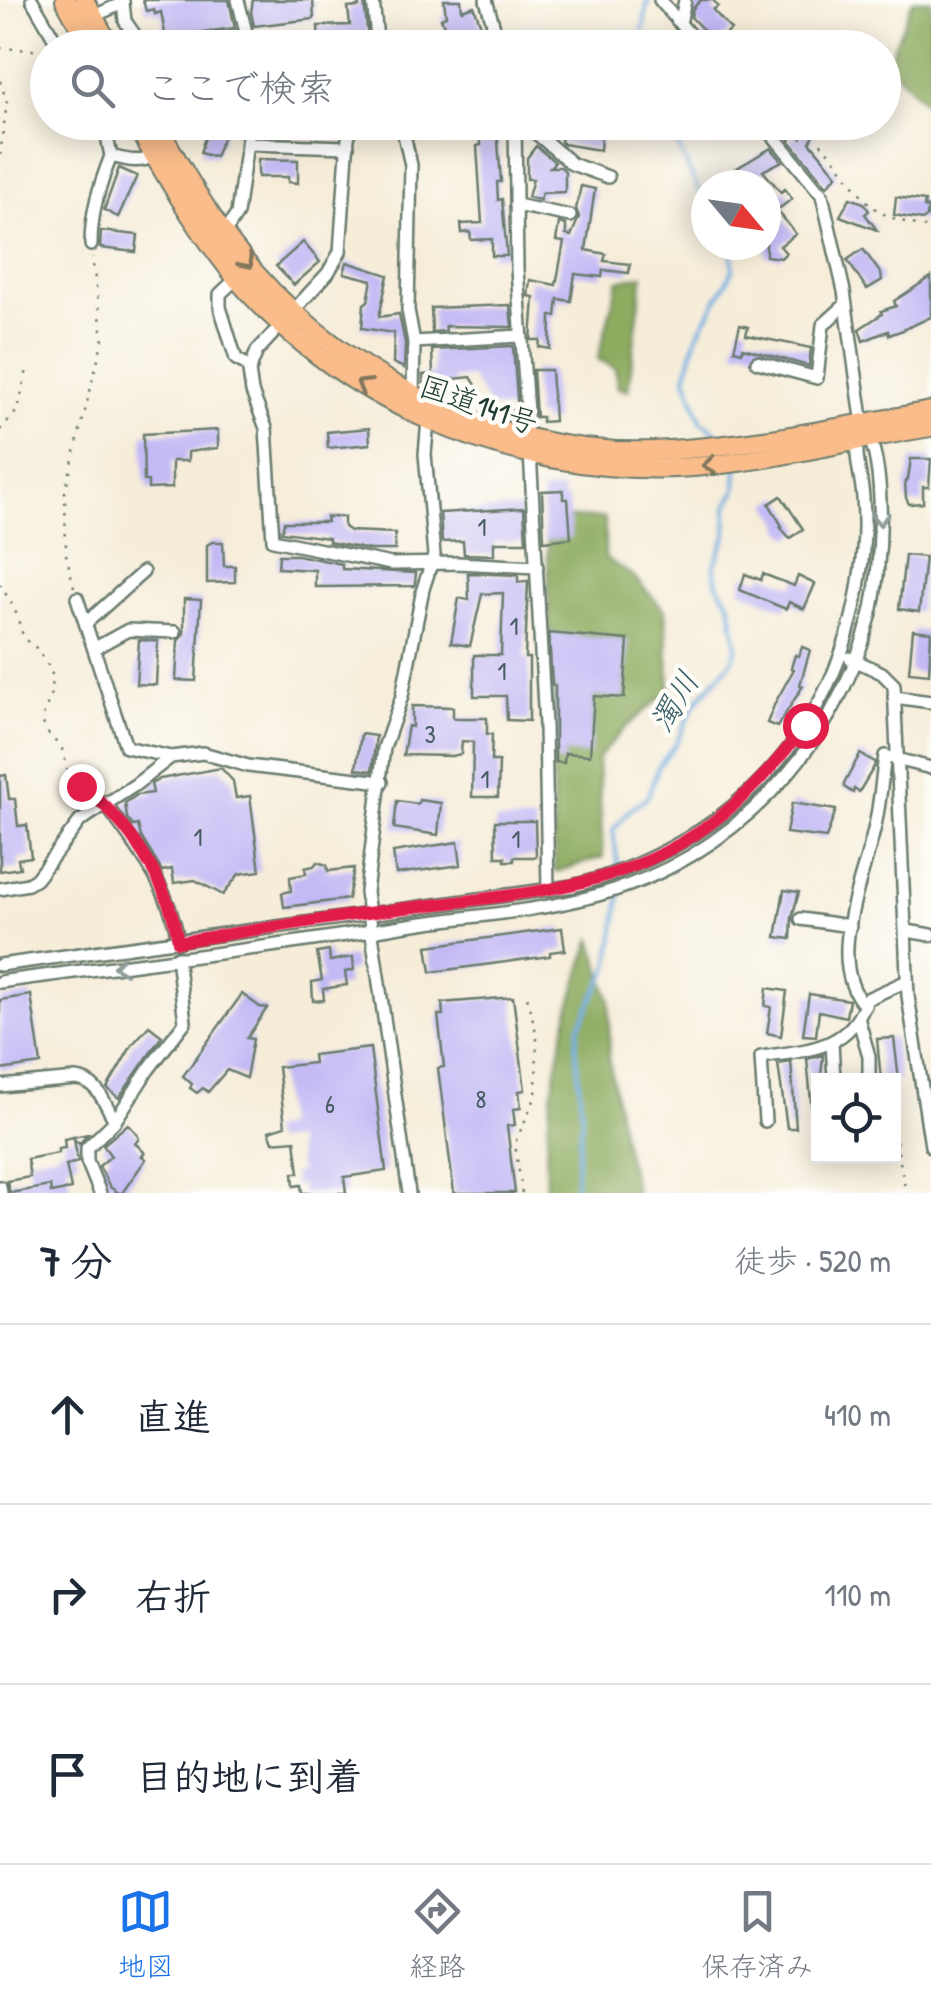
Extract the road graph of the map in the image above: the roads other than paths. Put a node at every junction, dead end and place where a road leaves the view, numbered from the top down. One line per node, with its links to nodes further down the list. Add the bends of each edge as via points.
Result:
1 (32, 0): 11 (street)
2 (65, 0): 12 (highway)
3 (238, 0): 15 (street)
4 (373, 0): 16 (street)
5 (486, 0): 17 (street)
6 (660, 0): 10 (street)
7 (685, 0): 10 (street)
8 (123, 2): 9 (street); 14 (street)
9 (89, 8): 13 (highway)
10 (680, 24): 18 (street)
11 (50, 30)
12 (82, 30)
13 (101, 30)
14 (131, 30)
15 (246, 30)
16 (376, 30)
17 (495, 30)
18 (685, 30)
19 (109, 140): 30 (street)
20 (146, 140): 31 (highway, 国道141号)
21 (166, 140): 35 (highway, 国道141号)
22 (248, 140): 28 (street)
23 (349, 140): 29 (street)
24 (405, 140): 41 (street)
25 (515, 140): 33 (street)
26 (544, 140): 32 (street, via 572,164)
27 (777, 140): 38 (street, via 822,194)
28 (248, 144): 29 (street); 35 (street, via 237,214)
29 (348, 147): 39 (street, via 340,252)
30 (111, 156): 31 (street); 36 (street, via 96,194)
31 (154, 156): 37 (highway, 国道141号)
32 (608, 177)
33 (516, 205): 34 (street); 40 (street)
34 (570, 216)
35 (224, 234): 39 (highway, 国道141号, one-way to 39)
36 (91, 245)
37 (237, 278): 39 (highway, 国道141号); 43 (street, via 220,294 220,307 236,359)
38 (844, 306): 42 (street, via 823,325 817,378); 48 (street)
39 (287, 318): 43 (street); 44 (highway, 国道141号); 46 (highway, 国道141号, one-way to 39, via 344,374)
40 (520, 336): 41 (street); 49 (street)
41 (414, 342): 44 (street)
42 (757, 362)
43 (250, 366): 50 (street, via 266,428 273,540 391,564)
44 (413, 393): 49 (highway, 国道141号)
45 (931, 411): 48 (highway, 国道141号)
46 (428, 420): 49 (highway, 国道141号); 50 (street)
47 (931, 427): 48 (highway, 国道141号)
48 (864, 435): 49 (highway, 国道141号, via 654,459); 57 (street, via 864,528 855,602); 58 (street, one-way to 58, via 880,532 872,611)
49 (528, 444): 51 (street)
50 (432, 564): 51 (street); 64 (street)
51 (537, 567): 67 (street)
52 (140, 580): 54 (street)
53 (77, 598): 54 (street)
54 (86, 623): 56 (street)
55 (175, 632): 56 (street, via 128,630)
56 (94, 648): 61 (street, via 126,748)
57 (840, 654): 58 (street); 67 (street, via 805,725 736,806 635,868)
58 (856, 661): 59 (street, via 891,679); 72 (street, via 819,734 774,790 685,860 597,896)
59 (894, 697): 60 (street); 62 (street)
60 (931, 702)
61 (171, 756): 64 (street, via 203,753 248,766); 65 (street)
62 (898, 760): 63 (street); 70 (street, via 885,756); 71 (street)
63 (931, 768)
64 (382, 782): 68 (street, via 366,870)
65 (104, 802): 66 (street, via 80,820 36,880); 74 (street, via 162,885)
66 (0, 889)
67 (548, 890): 68 (street)
68 (369, 913): 72 (street); 74 (street)
69 (801, 918): 70 (street)
70 (850, 926): 79 (street, via 848,964 855,995)
71 (907, 931): 73 (street); 78 (street)
72 (372, 932): 75 (street); 89 (street)
73 (931, 935)
74 (178, 942): 76 (street)
75 (177, 958): 77 (street, one-way to 77); 85 (street, via 185,1022)
76 (0, 966)
77 (0, 982)
78 (907, 982): 79 (street, via 867,999); 87 (street)
79 (865, 1006): 80 (street)
80 (859, 1021): 81 (street); 83 (street)
81 (832, 1042): 82 (street); 86 (street, via 761,1057)
82 (834, 1073)
83 (870, 1073)
84 (0, 1086): 85 (street, via 87,1080)
85 (115, 1121): 88 (street, via 85,1154)
86 (765, 1121)
87 (931, 1146)
88 (100, 1193)
89 (409, 1193)

